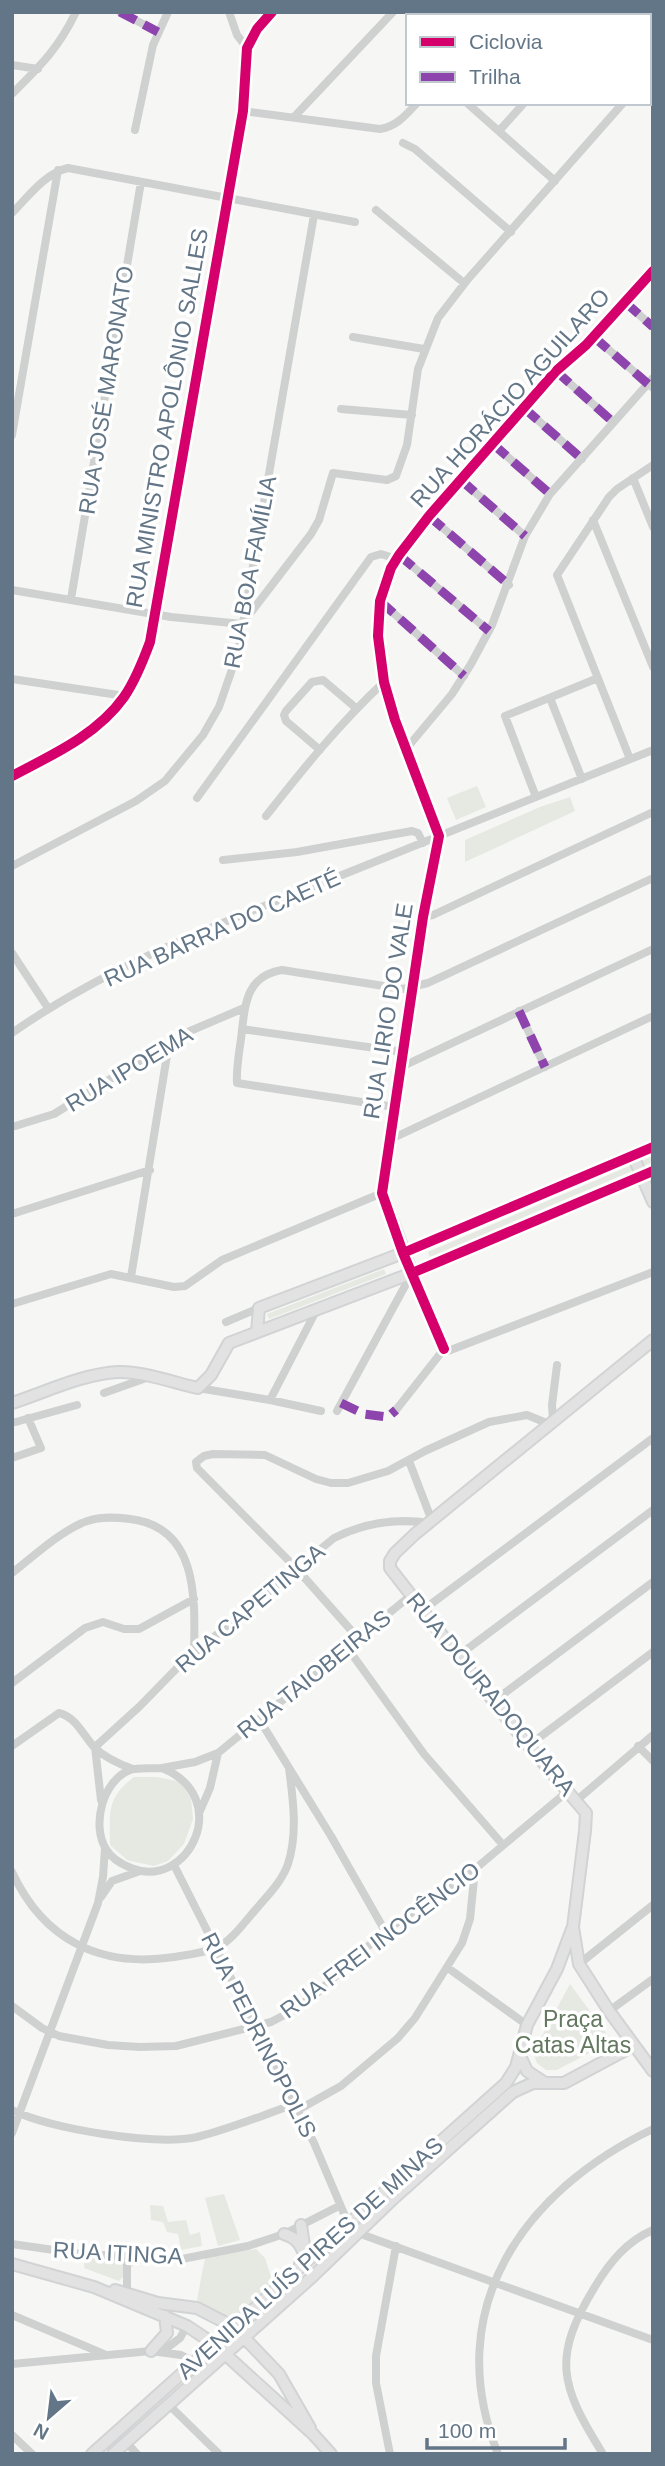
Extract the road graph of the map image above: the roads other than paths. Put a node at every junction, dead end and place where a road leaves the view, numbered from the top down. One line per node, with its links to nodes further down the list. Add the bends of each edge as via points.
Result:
1 (76, 12): 10 (street, via 59,44)
2 (120, 12): 7 (street)
3 (168, 12): 7 (street)
4 (229, 12): 8 (street)
5 (272, 12): 8 (street, RUA MINISTRO APOLÔNIO SALLES)
6 (393, 12): 17 (street)
7 (158, 32): 18 (street)
8 (247, 48): 16 (street, RUA MINISTRO APOLÔNIO SALLES)
9 (12, 65): 10 (street)
10 (38, 69): 11 (street)
11 (12, 94)
12 (415, 105): 17 (street, via 401,121 380,130)
13 (469, 105): 19 (street)
14 (522, 105): 19 (street)
15 (622, 105): 22 (street)
16 (243, 111): 17 (street); 24 (street, RUA MINISTRO APOLÔNIO SALLES)
17 (295, 117)
18 (135, 130)
19 (499, 131): 22 (street)
20 (403, 143): 29 (street)
21 (58, 170): 23 (street); 26 (street); 43 (street)
22 (555, 181): 29 (street)
23 (141, 182): 24 (street); 57 (street, RUA JOSÉ MARONATO)
24 (226, 196): 27 (street); 59 (street, RUA MINISTRO APOLÔNIO SALLES)
25 (376, 210): 31 (street)
26 (12, 213)
27 (314, 215): 28 (street); 60 (street, RUA BOA FAMÍLIA)
28 (355, 222)
29 (511, 232): 31 (street)
30 (653, 271): 32 (street, RUA HORÁCIO AGUILARO)
31 (464, 283): 36 (street, via 438,318)
32 (625, 302): 33 (street); 35 (street, RUA HORÁCIO AGUILARO)
33 (653, 327)
34 (353, 337): 36 (street)
35 (594, 337): 37 (street, RUA HORÁCIO AGUILARO); 38 (street)
36 (424, 349): 41 (street)
37 (556, 371): 39 (street, RUA HORÁCIO AGUILARO); 42 (street)
38 (651, 384): 42 (street)
39 (524, 408): 44 (street, RUA HORÁCIO AGUILARO); 45 (street)
40 (341, 409): 41 (street)
41 (412, 415): 60 (street, via 400,470 392,480 333,473 312,534)
42 (613, 422): 45 (street)
43 (12, 435)
44 (493, 443): 48 (street, RUA HORÁCIO AGUILARO); 49 (street)
45 (582, 459): 49 (street)
46 (653, 465): 47 (street)
47 (632, 478): 51 (street, via 617,489); 52 (street)
48 (461, 480): 50 (street, RUA HORÁCIO AGUILARO); 53 (street)
49 (550, 494): 53 (street)
50 (429, 516): 54 (street, RUA HORÁCIO AGUILARO); 55 (street)
51 (593, 520): 62 (street); 64 (street, via 557,575)
52 (653, 527)
53 (525, 536): 55 (street)
54 (398, 557): 58 (street, RUA HORÁCIO AGUILARO); 61 (street); 77 (street, via 371,557)
55 (509, 585): 61 (street)
56 (12, 590): 57 (street)
57 (71, 599): 59 (street)
58 (380, 601): 63 (street); 66 (street, RUA HORÁCIO AGUILARO, via 378,636)
59 (155, 614): 60 (street); 67 (street, RUA MINISTRO APOLÔNIO SALLES, via 150,642)
60 (242, 624): 83 (street, RUA BOA FAMÍLIA, via 238,652 219,707 184,761 136,802)
61 (489, 631): 63 (street)
62 (653, 667)
63 (464, 676): 70 (street)
64 (598, 678): 68 (street); 73 (street)
65 (12, 679): 67 (street)
66 (384, 682): 69 (street); 70 (street, RUA HORÁCIO AGUILARO)
67 (125, 696): 74 (street, RUA MINISTRO APOLÔNIO SALLES, via 84,736)
68 (550, 698): 75 (street); 76 (street, via 505,717)
69 (356, 708): 71 (street); 71 (street, via 317,680 286,711 286,721)
70 (407, 749): 80 (street, RUA HORÁCIO AGUILARO)
71 (320, 750): 79 (street)
72 (653, 750): 73 (street, RUA BARRA DO CAETÉ)
73 (630, 759): 75 (street, RUA BARRA DO CAETÉ)
74 (12, 776)
75 (582, 779): 76 (street, RUA BARRA DO CAETÉ)
76 (536, 797): 80 (street, RUA BARRA DO CAETÉ)
77 (197, 798)
78 (653, 812): 85 (street)
79 (266, 816)
80 (439, 836): 81 (street, RUA BARRA DO CAETÉ); 85 (street, RUA LIRIO DO VALE)
81 (423, 843): 82 (street, via 412,831); 89 (street, RUA BARRA DO CAETÉ, via 207,930)
82 (223, 860)
83 (12, 866)
84 (653, 878): 88 (street)
85 (423, 917): 88 (street, RUA LIRIO DO VALE)
86 (653, 949): 91 (street)
87 (12, 953): 89 (street)
88 (413, 988): 90 (street, via 282,970 261,977); 96 (street, RUA LIRIO DO VALE)
89 (48, 1008): 94 (street, RUA BARRA DO CAETÉ)
90 (244, 1009): 93 (street); 95 (street, RUA IPOEMA)
91 (519, 1011): 97 (street); 98 (street)
92 (653, 1016): 98 (street)
93 (242, 1029): 96 (street); 99 (street, via 237,1083)
94 (12, 1033)
95 (169, 1043): 100 (street, RUA IPOEMA, via 54,1114); 104 (street)
96 (403, 1052): 97 (street, RUA LIRIO DO VALE)
97 (401, 1067): 99 (street, RUA LIRIO DO VALE)
98 (545, 1067): 101 (street)
99 (395, 1107): 101 (street, RUA LIRIO DO VALE)
100 (12, 1127)
101 (390, 1140): 107 (street, RUA LIRIO DO VALE)
102 (653, 1147): 103 (main road)
103 (633, 1156): 106 (main road); 110 (main road)
104 (149, 1170): 109 (street); 113 (street)
105 (653, 1171): 106 (main road)
106 (642, 1175): 108 (main road); 112 (main road)
107 (382, 1193): 110 (main road); 113 (street, via 222,1260 185,1286)
108 (653, 1202)
109 (12, 1214)
110 (403, 1253): 112 (main road); 117 (main road)
111 (653, 1272): 122 (street)
112 (412, 1273): 114 (main road); 115 (street); 122 (street)
113 (131, 1277): 116 (street, via 95,1278)
114 (378, 1286): 115 (street, via 389,1287); 118 (main road)
115 (397, 1299): 132 (street)
116 (12, 1304)
117 (259, 1308): 119 (street); 120 (main road)
118 (317, 1309): 120 (main road); 127 (street)
119 (226, 1322)
120 (257, 1332): 125 (main road, via 229,1343)
121 (653, 1340): 135 (main road)
122 (444, 1349): 130 (street)
123 (557, 1365): 135 (street)
124 (149, 1377): 125 (main road); 126 (street); 128 (main road, via 117,1372 95,1376)
125 (198, 1388): 127 (street)
126 (104, 1393)
127 (270, 1400): 131 (street)
128 (12, 1403)
129 (77, 1405): 133 (street)
130 (396, 1410)
131 (321, 1411)
132 (337, 1411)
133 (29, 1418): 134 (street); 137 (street, via 41,1448)
134 (12, 1423)
135 (551, 1423): 138 (street, via 527,1415 489,1422); 140 (main road)
136 (653, 1438): 146 (street)
137 (12, 1458)
138 (409, 1461): 140 (street); 141 (street, via 348,1483 316,1479 265,1455 213,1454 196,1462)
139 (653, 1510): 151 (street)
140 (431, 1522): 141 (street, RUA CAPETINGA, via 408,1520 352,1529); 144 (main road, RUA DOURADOQUARA, via 390,1561 390,1569)
141 (296, 1568): 147 (street); 150 (street, RUA CAPETINGA)
142 (12, 1573): 145 (street, via 82,1523 105,1517 139,1520 169,1536 186,1558)
143 (653, 1582): 153 (street)
144 (410, 1596): 146 (main road, RUA DOURADOQUARA); 147 (street, RUA TAIOBEIRAS)
145 (194, 1599): 150 (street); 152 (street, via 139,1629 103,1622 85,1628)
146 (423, 1611): 151 (main road, RUA DOURADOQUARA)
147 (357, 1637): 148 (street, RUA TAIOBEIRAS)
148 (346, 1646): 154 (street, RUA TAIOBEIRAS); 169 (street, via 424,1754)
149 (653, 1652): 157 (street)
150 (194, 1653): 159 (street, RUA CAPETINGA)
151 (458, 1656): 153 (main road, RUA DOURADOQUARA)
152 (12, 1683)
153 (494, 1700): 157 (main road, RUA DOURADOQUARA)
154 (259, 1719): 160 (street, RUA TAIOBEIRAS); 163 (street)
155 (653, 1735): 158 (street)
156 (12, 1746): 159 (street, via 59,1713 71,1718)
157 (528, 1746): 165 (main road, RUA DOURADOQUARA)
158 (638, 1746): 161 (street); 166 (street)
159 (95, 1747): 164 (street); 167 (street)
160 (218, 1753): 162 (street, RUA TAIOBEIRAS); 168 (street, RUA TAIOBEIRAS)
161 (653, 1761)
162 (162, 1768): 164 (street); 168 (street, via 184,1780 198,1800)
163 (289, 1768): 178 (street); 180 (street, via 294,1830 288,1864 274,1889)
164 (133, 1769): 167 (street, via 112,1784)
165 (568, 1791): 166 (main road, RUA DOURADOQUARA); 169 (street, RUA FREI INOCÊNCIO)
166 (577, 1800): 177 (main road, RUA DOURADOQUARA, via 586,1819)
167 (102, 1807): 170 (street)
168 (199, 1813): 171 (street, via 192,1841)
169 (503, 1845): 172 (street, RUA FREI INOCÊNCIO)
170 (105, 1849): 173 (street, via 122,1865); 175 (street)
171 (174, 1866): 173 (street); 180 (street, RUA PEDRINÓPOLIS)
172 (475, 1868): 178 (street, RUA FREI INOCÊNCIO); 182 (street, via 470,1919)
173 (139, 1871): 175 (street, via 112,1881)
174 (12, 1872): 179 (street, via 40,1914)
175 (98, 1903): 179 (street)
176 (653, 1905): 181 (street)
177 (573, 1927): 181 (main road, RUA DOURADOQUARA); 183 (main road, RUA DOURADOQUARA)
178 (385, 1931): 188 (street, RUA FREI INOCÊNCIO, via 300,2006)
179 (81, 1948): 180 (street, via 147,1960); 189 (street)
180 (215, 1948): 188 (street, RUA PEDRINÓPOLIS)
181 (579, 1964): 183 (main road); 186 (main road)
182 (448, 1968): 187 (street); 194 (street, via 398,2038 341,2086)
183 (557, 1969): 187 (main road)
184 (653, 1979): 186 (street)
185 (12, 2006): 189 (street, RUA FREI INOCÊNCIO)
186 (610, 2011): 190 (main road)
187 (527, 2025): 191 (main road)
188 (254, 2026): 189 (street, RUA FREI INOCÊNCIO, via 176,2046 77,2040); 194 (street, RUA PEDRINÓPOLIS)
189 (50, 2032): 195 (street)
190 (633, 2046): 192 (main road); 193 (main road, via 575,2078)
191 (520, 2056): 193 (main road, via 527,2071); 199 (main road, AVENIDA LUÍS PIRES DE MINAS, via 506,2082)
192 (652, 2067)
193 (545, 2083): 202 (main road, AVENIDA LUÍS PIRES DE MINAS, via 513,2092)
194 (296, 2107): 195 (street, via 195,2137 174,2138 99,2134); 198 (street, RUA PEDRINÓPOLIS)
195 (16, 2112): 197 (street)
196 (653, 2129): 211 (street, via 610,2151 550,2199 519,2238)
197 (12, 2133)
198 (340, 2207): 199 (street); 200 (street, RUA PEDRINÓPOLIS); 201 (street, RUA ITINGA)
199 (359, 2213): 200 (main road, AVENIDA LUÍS PIRES DE MINAS)
200 (348, 2223): 202 (street); 207 (main road, AVENIDA LUÍS PIRES DE MINAS)
201 (301, 2225): 204 (street, RUA ITINGA); 207 (main road, via 303,2244)
202 (362, 2228): 206 (street); 220 (main road, AVENIDA LUÍS PIRES DE MINAS)
203 (653, 2230): 215 (street, via 633,2240 614,2258)
204 (284, 2234): 208 (street, RUA ITINGA, via 182,2259); 210 (main road, via 301,2244 305,2256)
205 (12, 2244): 208 (street, RUA ITINGA)
206 (396, 2246): 211 (street); 242 (street, via 376,2356 376,2383)
207 (314, 2254): 210 (main road, AVENIDA LUÍS PIRES DE MINAS)
208 (127, 2257): 213 (street)
209 (12, 2264): 212 (main road)
210 (298, 2268): 219 (main road, AVENIDA LUÍS PIRES DE MINAS)
211 (495, 2283): 215 (street); 243 (street, via 485,2311 478,2363)
212 (94, 2287): 213 (main road); 217 (main road)
213 (127, 2294): 214 (main road)
214 (207, 2312): 218 (main road, via 194,2314); 219 (main road)
215 (580, 2314): 221 (street); 235 (street, via 567,2346 569,2389)
216 (12, 2315): 226 (street)
217 (165, 2316): 218 (main road); 223 (main road, via 167,2333)
218 (187, 2326): 222 (main road); 224 (street)
219 (234, 2327): 220 (main road); 222 (main road, AVENIDA LUÍS PIRES DE MINAS)
220 (244, 2336): 225 (main road, AVENIDA LUÍS PIRES DE MINAS); 229 (main road)
221 (653, 2340)
222 (214, 2344): 225 (main road); 227 (main road, AVENIDA LUÍS PIRES DE MINAS)
223 (151, 2351): 224 (street); 226 (street)
224 (163, 2351): 227 (street)
225 (225, 2354): 230 (main road); 231 (main road, AVENIDA LUÍS PIRES DE MINAS)
226 (109, 2356): 228 (street)
227 (195, 2362): 237 (main road, AVENIDA LUÍS PIRES DE MINAS)
228 (12, 2364)
229 (279, 2374): 230 (main road, via 271,2387); 232 (main road)
230 (260, 2386): 232 (main road)
231 (168, 2404): 234 (main road, AVENIDA LUÍS PIRES DE MINAS); 240 (street)
232 (313, 2434): 241 (main road)
233 (12, 2435): 236 (street)
234 (126, 2442): 238 (main road, AVENIDA LUÍS PIRES DE MINAS); 239 (street)
235 (599, 2452)
236 (32, 2454)
237 (92, 2454)
238 (113, 2454)
239 (137, 2454)
240 (219, 2454)
241 (331, 2454)
242 (390, 2454)
243 (498, 2454)

